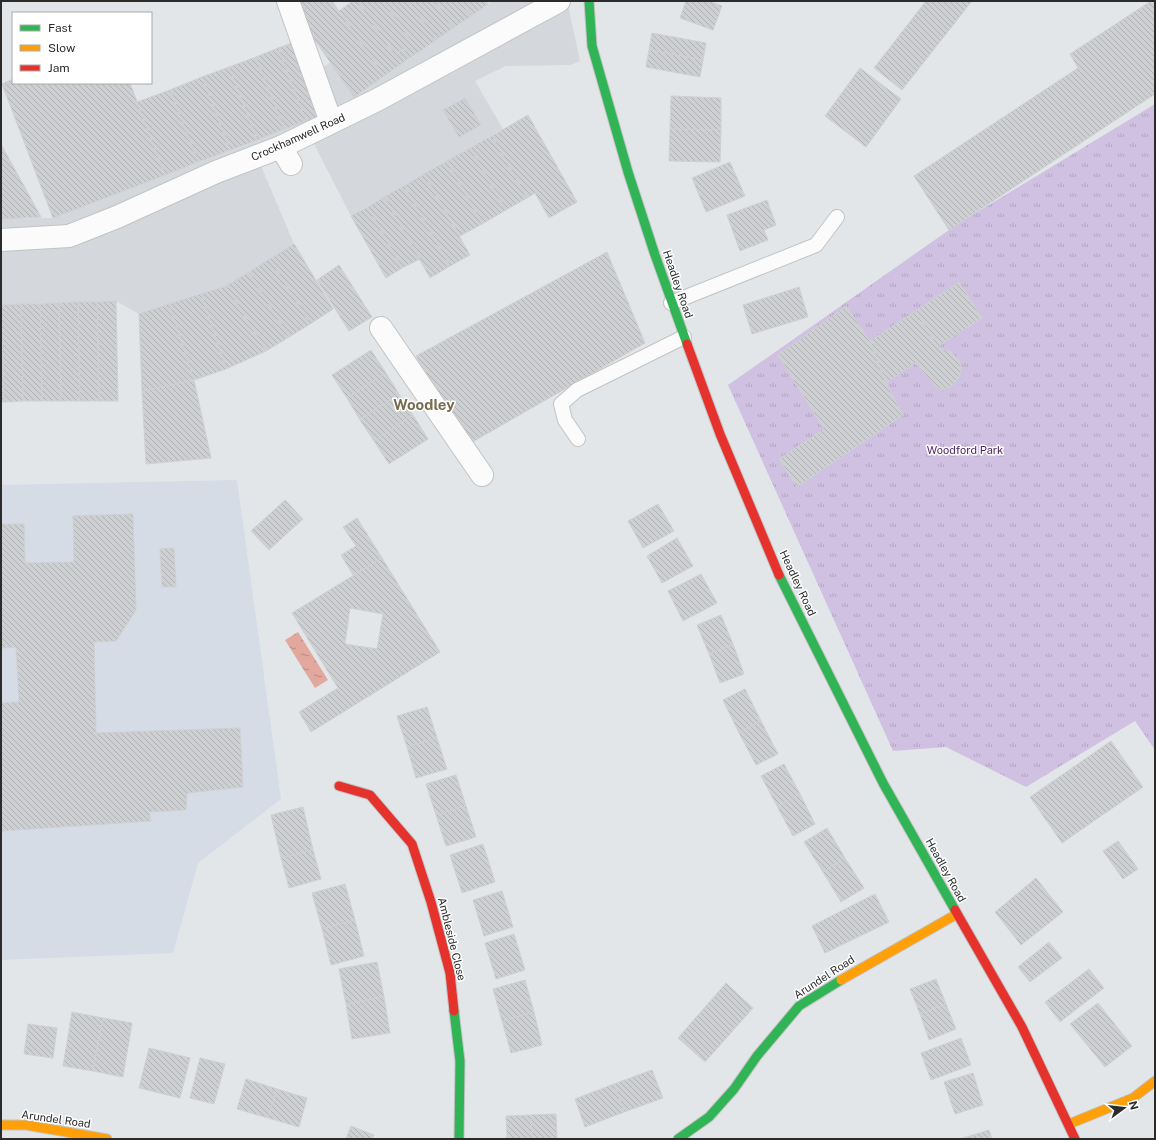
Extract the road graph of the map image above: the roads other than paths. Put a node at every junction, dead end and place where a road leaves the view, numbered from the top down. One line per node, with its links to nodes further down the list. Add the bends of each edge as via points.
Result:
1 (288, 1): 4 (street)
2 (559, 1): 4 (street, Crockhamwell Road, via 377,100)
3 (589, 1): 7 (street, Headley Road, via 592,46 628,172)
4 (331, 122): 6 (street, Crockhamwell Road, via 286,155 216,172 70,236)
5 (836, 217): 7 (lane, via 816,245)
6 (1, 240)
7 (671, 303): 9 (street, Headley Road)
8 (381, 328): 11 (street)
9 (684, 337): 10 (lane, via 577,390 561,404 565,420); 13 (street, Headley Road, via 720,434 778,572 883,783)
10 (578, 439)
11 (482, 475)
12 (339, 786): 18 (street, Ambleside Close, via 370,795 412,844 450,972 460,1060)
13 (957, 914): 15 (street, Headley Road, via 1022,1027); 19 (street, Arundel Road, via 861,967 799,1006 756,1056 724,1100 709,1116)
14 (1154, 1084): 15 (street, via 1133,1098)
15 (1069, 1124): 20 (street, Headley Road)
16 (1, 1125): 17 (street, Arundel Road, via 26,1125)
17 (93, 1137)
18 (459, 1139)
19 (678, 1139)
20 (1075, 1139)

